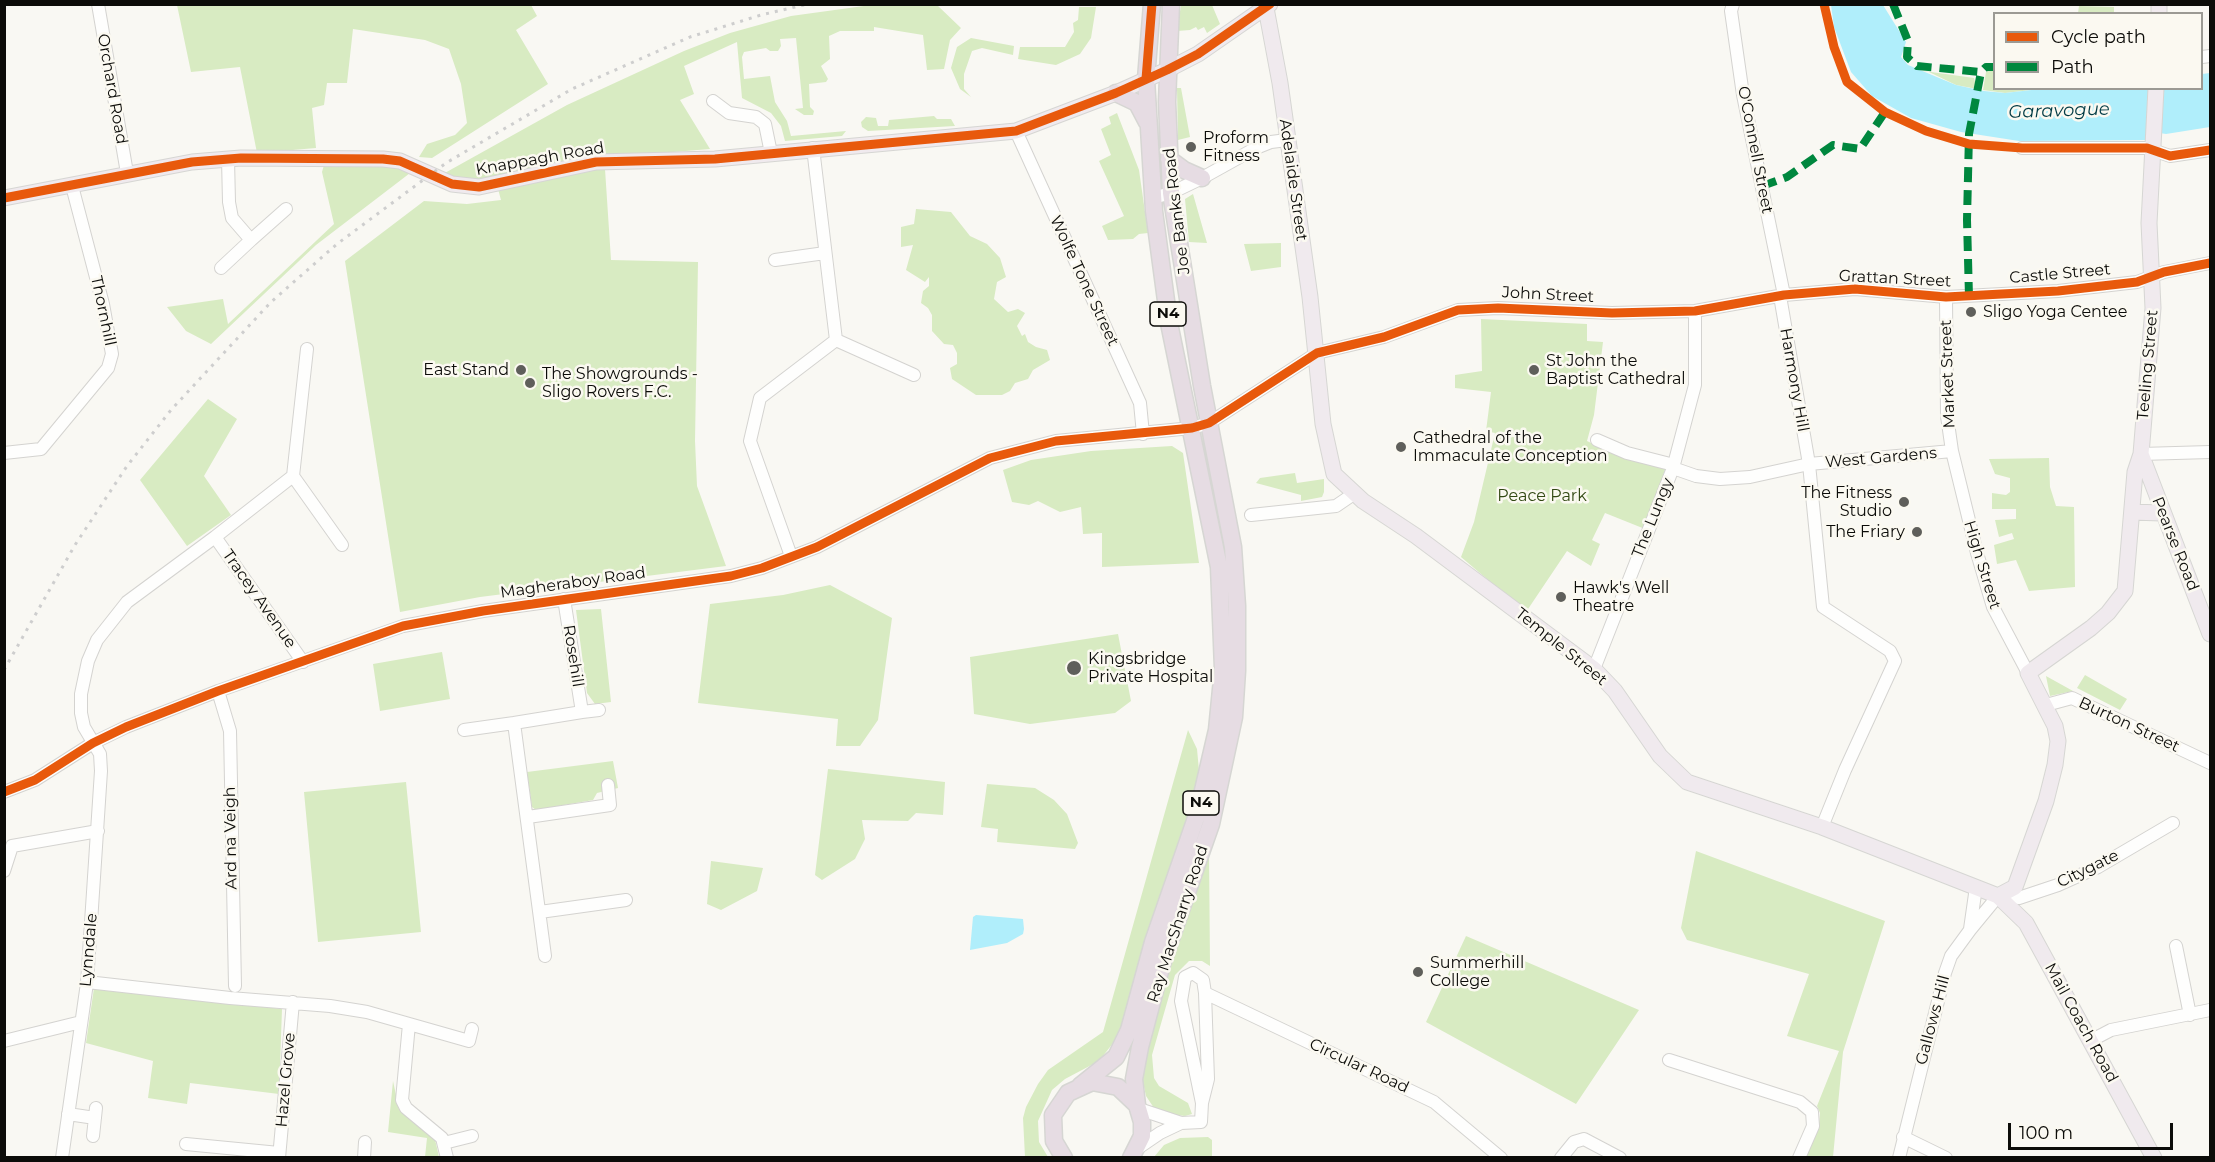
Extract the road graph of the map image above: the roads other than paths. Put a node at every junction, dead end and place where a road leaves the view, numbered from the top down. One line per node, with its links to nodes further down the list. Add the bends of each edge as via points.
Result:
1 (98, 4): 21 (street, Orchard Road)
2 (1152, 4): 7 (highway, N4)
3 (1171, 4): 6 (highway, N4)
4 (1733, 4): 34 (street, O'Connell Street, via 1743,95)
5 (1267, 6): 6 (main road, Knappagh Road, via 1198,54); 13 (main road, Adelaide Street)
6 (1167, 70): 7 (main road, Knappagh Road); 20 (highway, Joe Banks Road / N4)
7 (1146, 79): 9 (main road, Knappagh Road); 11 (highway, Joe Banks Road / N4)
8 (2156, 90): 14 (main road, Teeling Street)
9 (1116, 93): 11 (highway, via 1137,103); 12 (main road, Knappagh Road)
10 (713, 101): 18 (street, via 729,113 756,117 765,124)
11 (1147, 123): 26 (highway, Joe Banks Road / N4)
12 (1016, 131): 15 (main road, Knappagh Road); 44 (street, Wolfe Tone Street, via 1140,403)
13 (1287, 140): 22 (street, via 1256,148); 40 (main road, Adelaide Street)
14 (2153, 146): 16 (street); 17 (street, via 2180,156); 33 (main road, Teeling Street, via 2149,223)
15 (813, 148): 18 (main road, Knappagh Road); 29 (street)
16 (2022, 148)
17 (2211, 150)
18 (771, 153): 19 (main road, Knappagh Road, via 665,162 596,162 465,188 400,161)
19 (228, 159): 21 (main road, Knappagh Road); 28 (street, via 232,218)
20 (1169, 159): 22 (highway); 24 (highway, Joe Banks Road / N4)
21 (127, 173): 23 (main road, Knappagh Road)
22 (1202, 178): 24 (street)
23 (72, 186): 25 (main road, Knappagh Road); 48 (street, Thornhill, via 112,354 108,369 41,449)
24 (1171, 193): 26 (street); 42 (highway, Joe Banks Road / N4)
25 (4, 198)
26 (1153, 198): 43 (highway, Joe Banks Road / N4, via 1169,323)
27 (286, 209): 28 (street)
28 (251, 240): 32 (street)
29 (825, 253): 30 (street); 38 (street)
30 (775, 260)
31 (2211, 263): 33 (street, Castle Street)
32 (221, 268)
33 (2153, 277): 36 (street, Castle Street, via 2058,291); 49 (main road, Teeling Street)
34 (1782, 295): 35 (street, Grattan Street, via 1855,289); 37 (street, John Street); 50 (street, Harmony Hill)
35 (1946, 297): 36 (street, Grattan Street); 46 (street, Market Street, via 1947,416)
36 (1969, 297)
37 (1695, 311): 40 (street, John Street, via 1612,313 1469,308 1384,337); 51 (street, The Lungy, via 1695,385)
38 (836, 340): 41 (street); 59 (street, via 760,398 750,441)
39 (307, 349): 52 (street)
40 (1317, 352): 42 (street, Magheraboy Road); 53 (main road, Temple Street, via 1330,465 1339,480)
41 (914, 375)
42 (1209, 423): 43 (street, Magheraboy Road); 101 (highway, Ray MacSharry Road / N4, via 1233,547 1237,606 1234,717 1211,824 1162,964 1140,1047 1134,1079)
43 (1192, 428): 44 (street, Magheraboy Road); 99 (highway, Ray MacSharry Road / N4, via 1219,567 1222,669 1217,730 1198,812 1153,942 1129,1030 1116,1057)
44 (1148, 433): 59 (street, Magheraboy Road, via 1056,441 990,458 827,542)
45 (1597, 440): 51 (street, West Gardens)
46 (1952, 451): 50 (street, West Gardens); 64 (street, High Street, via 1993,607)
47 (2211, 452): 49 (street)
48 (4, 453)
49 (2141, 454): 54 (main road, Teeling Street, via 2136,464); 55 (main road, Pearse Road)
50 (1809, 464): 51 (street, West Gardens, via 1750,477 1720,479 1696,476); 77 (street, Harmony Hill, via 1823,606 1890,651 1895,661)
51 (1674, 467): 63 (street, The Lungy)
52 (293, 476): 57 (street, Tracey Avenue); 58 (street)
53 (1355, 493): 56 (street, via 1336,506); 63 (main road, Temple Street)
54 (2132, 512): 55 (main road); 64 (main road, Teeling Street, via 2126,591 2091,628)
55 (2162, 513): 61 (main road, Pearse Road)
56 (1251, 515)
57 (215, 537): 62 (street, Tracey Avenue); 71 (street, Tracey Avenue, via 127,602 97,640 81,694 84,727)
58 (342, 545)
59 (791, 556): 60 (street, Magheraboy Road, via 731,576)
60 (564, 599): 62 (street, Magheraboy Road, via 419,622); 68 (street, Rosehill)
61 (2211, 634)
62 (303, 662): 65 (street, Magheraboy Road)
63 (1594, 669): 77 (main road, Temple Street, via 1615,691 1660,756 1688,782)
64 (2028, 673): 66 (main road)
65 (218, 691): 71 (street, Magheraboy Road); 88 (street, Ard na Veigh, via 230,731)
66 (2046, 705): 72 (street, Burton Street, via 2072,698); 81 (main road, via 2058,741 2055,765 2015,886)
67 (598, 710): 68 (street)
68 (582, 712): 69 (street)
69 (514, 723): 70 (street); 75 (street)
70 (464, 730)
71 (93, 743): 74 (street, Magheraboy Road, via 34,780); 78 (street, Lynndale, via 100,754 101,771)
72 (2211, 763)
73 (608, 785): 75 (street, via 610,805)
74 (4, 792)
75 (528, 817): 83 (street)
76 (2173, 823): 81 (street, Citygate, via 2098,867 2058,885 2019,897)
77 (1822, 827): 80 (main road, Temple Street)
78 (98, 831): 79 (street, via 12,846); 87 (street, Lynndale)
79 (4, 871)
80 (1976, 887): 81 (main road, Temple Street); 84 (street)
81 (1998, 896): 84 (street, Gallows Hill); 97 (main road, Mail Coach Road, via 2026,923)
82 (626, 900): 83 (street)
83 (540, 912): 86 (street)
84 (1970, 930): 106 (street, Gallows Hill, via 1951,956)
85 (2176, 946): 92 (street)
86 (545, 956)
87 (87, 982): 90 (street); 93 (street, Lynndale)
88 (235, 986)
89 (1205, 993): 100 (street, via 1208,1079); 100 (street, Circular Road, via 1200,976 1193,973 1185,977 1182,1011); 116 (street, Circular Road, via 1434,1102)
90 (293, 1002): 94 (street, via 349,1009); 111 (street, Hazel Grove)
91 (2211, 1010): 92 (street)
92 (2190, 1015): 97 (street, via 2111,1030)
93 (81, 1022): 96 (street); 102 (street, Lynndale)
94 (409, 1024): 95 (street, via 469,1041); 108 (street, via 402,1100 406,1108 437,1131)
95 (472, 1029)
96 (4, 1041)
97 (2090, 1041): 122 (main road, Mail Coach Road)
98 (1669, 1060): 119 (street, via 1800,1102 1812,1112 1813,1126)
99 (1080, 1086): 101 (highway, via 1099,1083 1118,1087); 112 (highway, N4, via 1059,1102 1053,1115 1052,1128)
100 (1202, 1103): 103 (street, via 1201,1122)
101 (1138, 1107): 103 (street); 110 (highway, N4, via 1142,1136)
102 (68, 1113): 104 (street, via 96,1113); 113 (street, Lynndale)
103 (1180, 1123): 110 (street)
104 (93, 1136)
105 (472, 1136): 108 (street)
106 (1903, 1137): 120 (street, Gallows Hill); 121 (street)
107 (365, 1142): 114 (street)
108 (444, 1143): 115 (street)
109 (186, 1144): 111 (street)
110 (1134, 1153)
111 (279, 1155)
112 (1062, 1156)
113 (62, 1158)
114 (364, 1158)
115 (447, 1158)
116 (1501, 1158)
117 (1561, 1158): 118 (street, via 1574,1142 1584,1139)
118 (1620, 1158)
119 (1799, 1158)
120 (1899, 1158)
121 (1946, 1158)
122 (2154, 1158)

